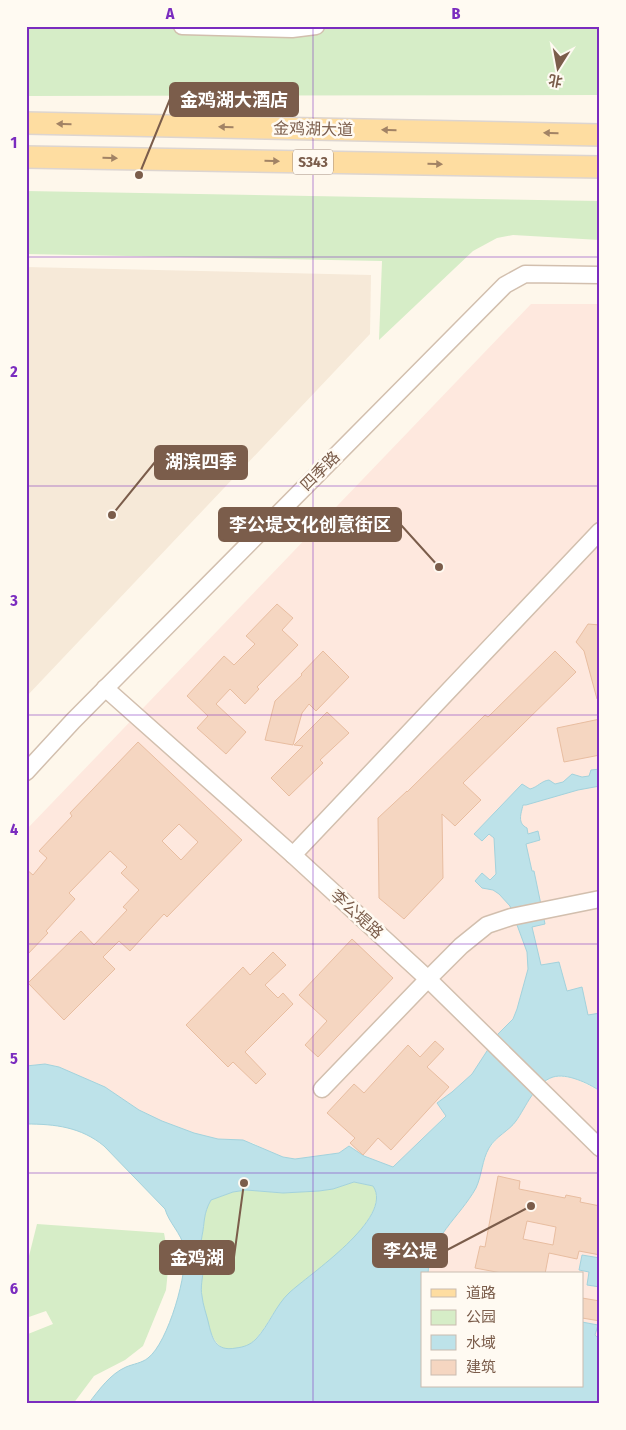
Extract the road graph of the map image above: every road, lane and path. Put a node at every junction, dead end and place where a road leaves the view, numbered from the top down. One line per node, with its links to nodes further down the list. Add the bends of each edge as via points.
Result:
1 (182, 26): 2 (street, via 292,29)
2 (316, 26)
3 (26, 123): 4 (main road, 金鸡湖大道 / S343, one-way to 3)
4 (600, 135)
5 (26, 157): 6 (main road, 金鸡湖大道 / S343, one-way to 6)
6 (600, 168)
7 (600, 275): 9 (street, 四季路, via 525,274 505,285)
8 (600, 531): 11 (street)
9 (105, 688): 10 (street, 四季路); 11 (street, 李公堤路)
10 (26, 772)
11 (293, 855): 13 (street, 李公堤路)
12 (600, 899): 13 (street, via 511,917 488,925)
13 (428, 978): 14 (street); 15 (street, 李公堤路)
14 (322, 1089)
15 (600, 1148)

